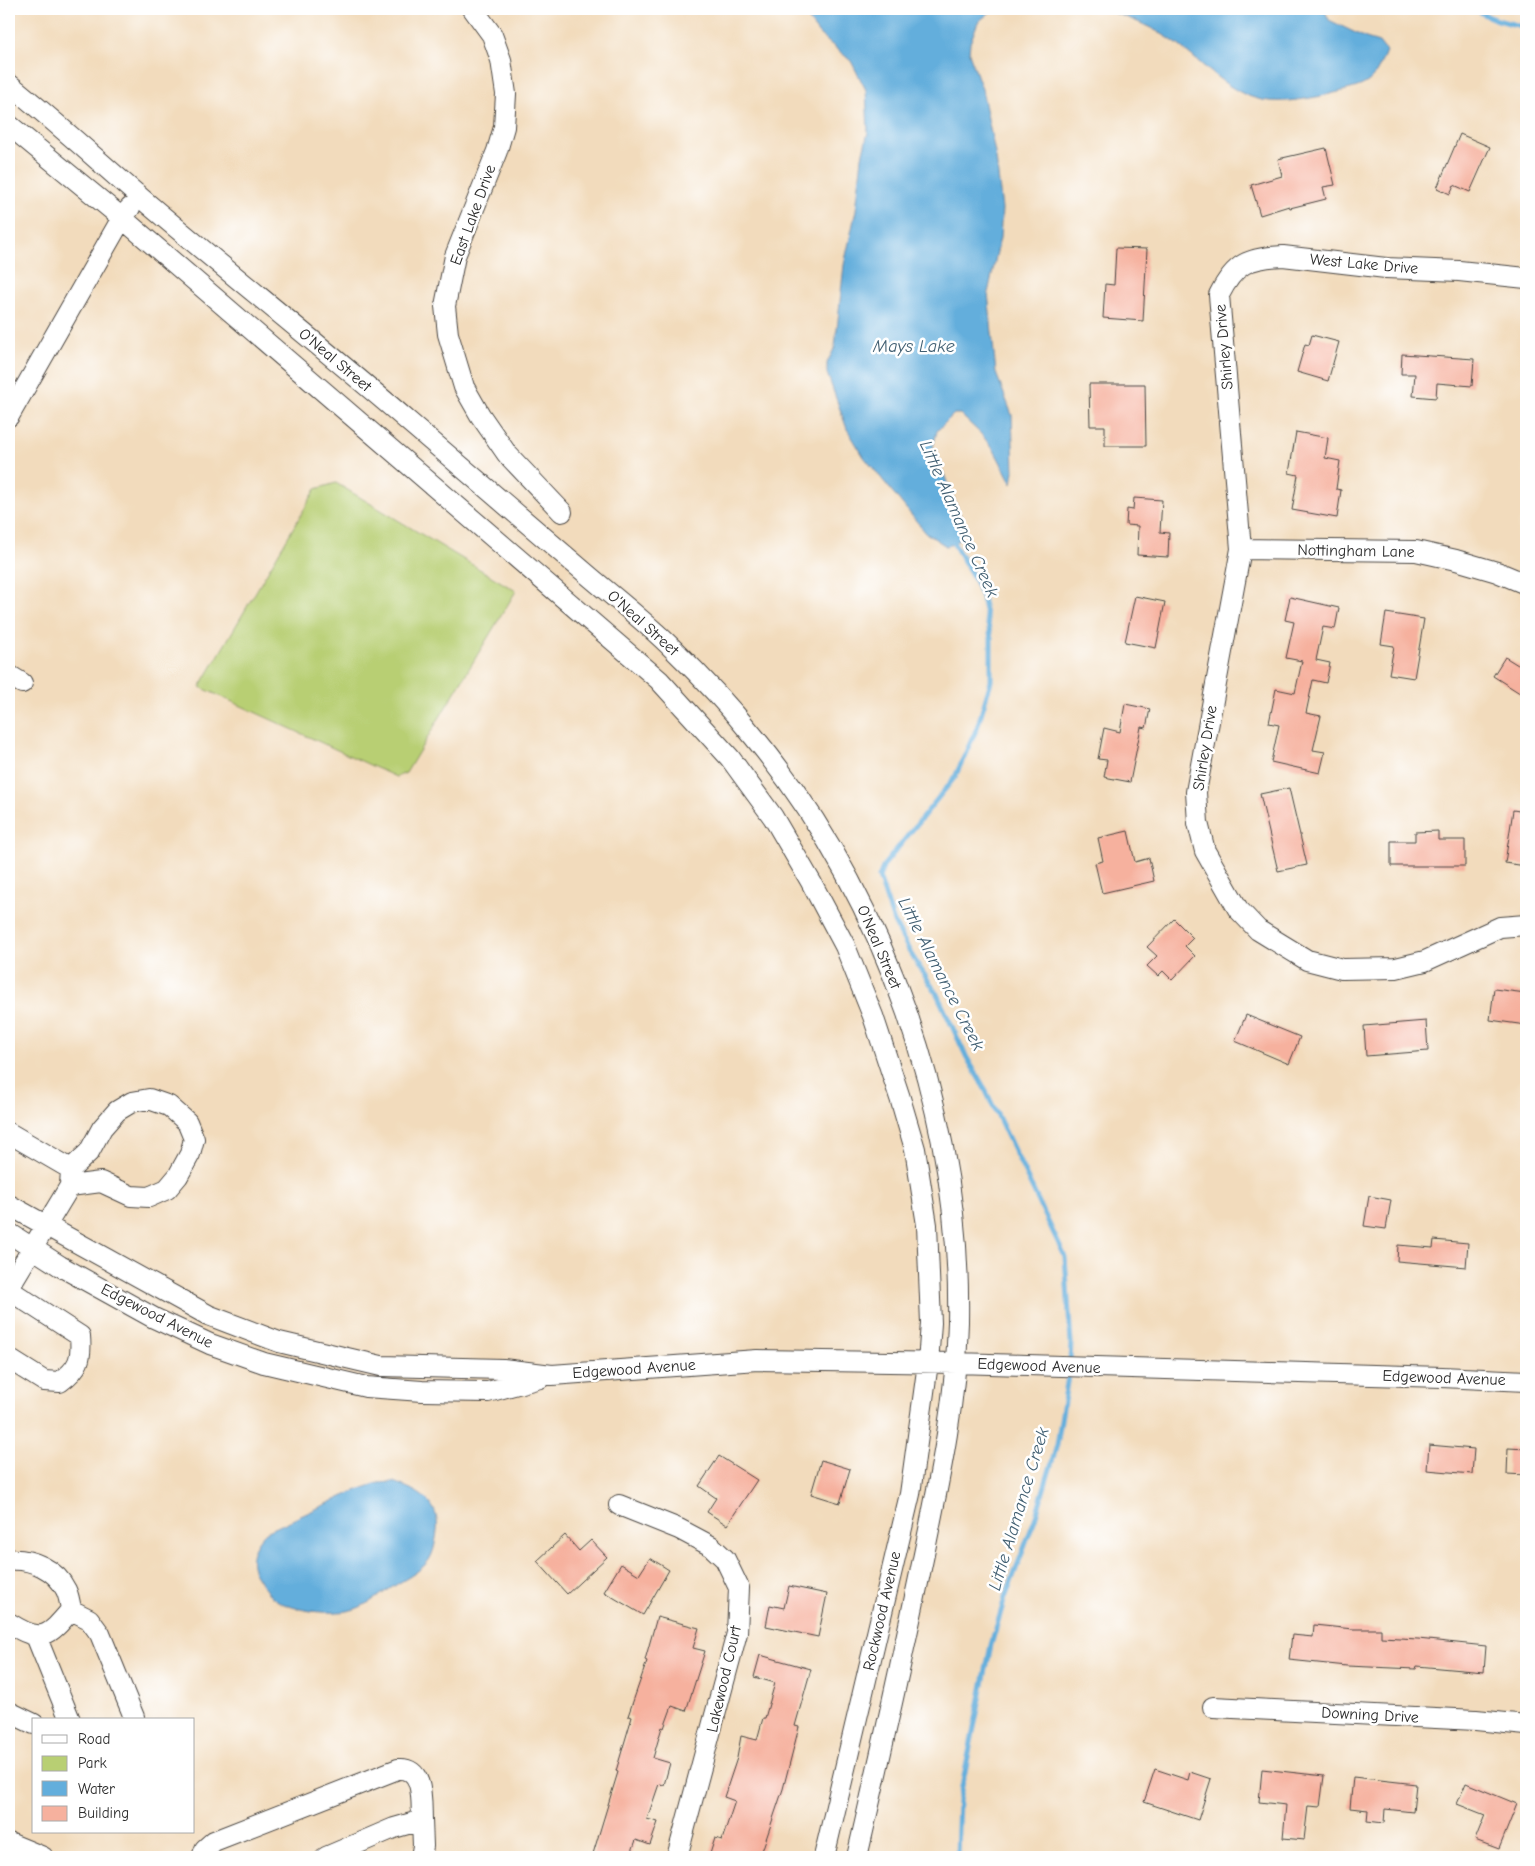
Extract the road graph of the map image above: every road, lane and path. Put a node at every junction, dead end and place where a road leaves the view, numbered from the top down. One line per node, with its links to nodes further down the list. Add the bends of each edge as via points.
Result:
1 (473, 9): 9 (street, East Lake Drive, via 492,35 501,60 506,94 504,127 456,256 445,306 448,334 464,387 480,415 507,454)
2 (9, 84): 4 (street, O'Neal Street)
3 (9, 125): 5 (street, O'Neal Street)
4 (139, 196): 5 (street); 24 (street, O'Neal Street, via 363,382 670,645 756,738 793,788 858,897 913,1027 945,1160 954,1232 958,1319)
5 (122, 218): 8 (street); 23 (street, O'Neal Street, via 659,680 730,758 773,818 845,946 873,1016 912,1141 927,1224 931,1323)
6 (1526, 278): 7 (street, West Lake Drive, via 1386,268 1283,256 1266,257 1238,266)
7 (1220, 295): 10 (street, Shirley Drive)
8 (9, 416)
9 (562, 512)
10 (1241, 549): 11 (street, Nottingham Lane, via 1416,552 1456,560); 12 (street, Shirley Drive, via 1196,792 1198,823 1205,852 1238,909 1258,930 1307,960 1342,969 1396,968 1425,961 1500,927)
11 (1526, 584)
12 (1526, 925)
13 (9, 1133): 14 (street)
14 (70, 1178): 14 (street, via 101,1182 131,1196 149,1197 167,1189 178,1176 194,1139 186,1122 169,1106 149,1099 132,1102 117,1111 102,1128); 16 (street)
15 (9, 1205): 16 (street, Edgewood Avenue)
16 (46, 1226): 18 (street); 20 (street, Edgewood Avenue, via 208,1315)
17 (9, 1233): 18 (street, Edgewood Avenue)
18 (33, 1249): 19 (street); 21 (street, Edgewood Avenue, via 181,1332)
19 (9, 1289): 22 (street, via 80,1336 81,1355 72,1374 60,1382 44,1381)
20 (253, 1333): 21 (street); 25 (street, Edgewood Avenue, via 381,1366 504,1369)
21 (238, 1354): 25 (street, Edgewood Avenue, via 264,1364 366,1387 422,1392 488,1392)
22 (9, 1359)
23 (928, 1363): 24 (street, Edgewood Avenue); 25 (street, Edgewood Avenue, via 757,1360); 45 (street, Rockwood Avenue, via 910,1494)
24 (956, 1363): 26 (street, Edgewood Avenue); 46 (street, Rockwood Avenue, via 943,1462 892,1709)
25 (552, 1375)
26 (1526, 1381)
27 (619, 1505): 44 (street, Lakewood Court, via 679,1528 711,1546 725,1559 739,1588 738,1633)
28 (9, 1560): 29 (street, via 23,1559 52,1571 66,1590)
29 (71, 1610): 31 (street, via 48,1634); 35 (street, via 89,1619 100,1634)
30 (9, 1624): 31 (street)
31 (36, 1636): 34 (street)
32 (1214, 1707): 37 (street, Downing Drive)
33 (9, 1712): 36 (street)
34 (69, 1718)
35 (134, 1718)
36 (32, 1723)
37 (1526, 1725)
38 (422, 1820): 41 (street, via 417,1777 409,1770 398,1769 214,1840); 42 (street, via 394,1828); 43 (street)
39 (9, 1843): 40 (street)
40 (43, 1857)
41 (202, 1857)
42 (326, 1857)
43 (421, 1857)
44 (677, 1857)
45 (824, 1857)
46 (857, 1857)

